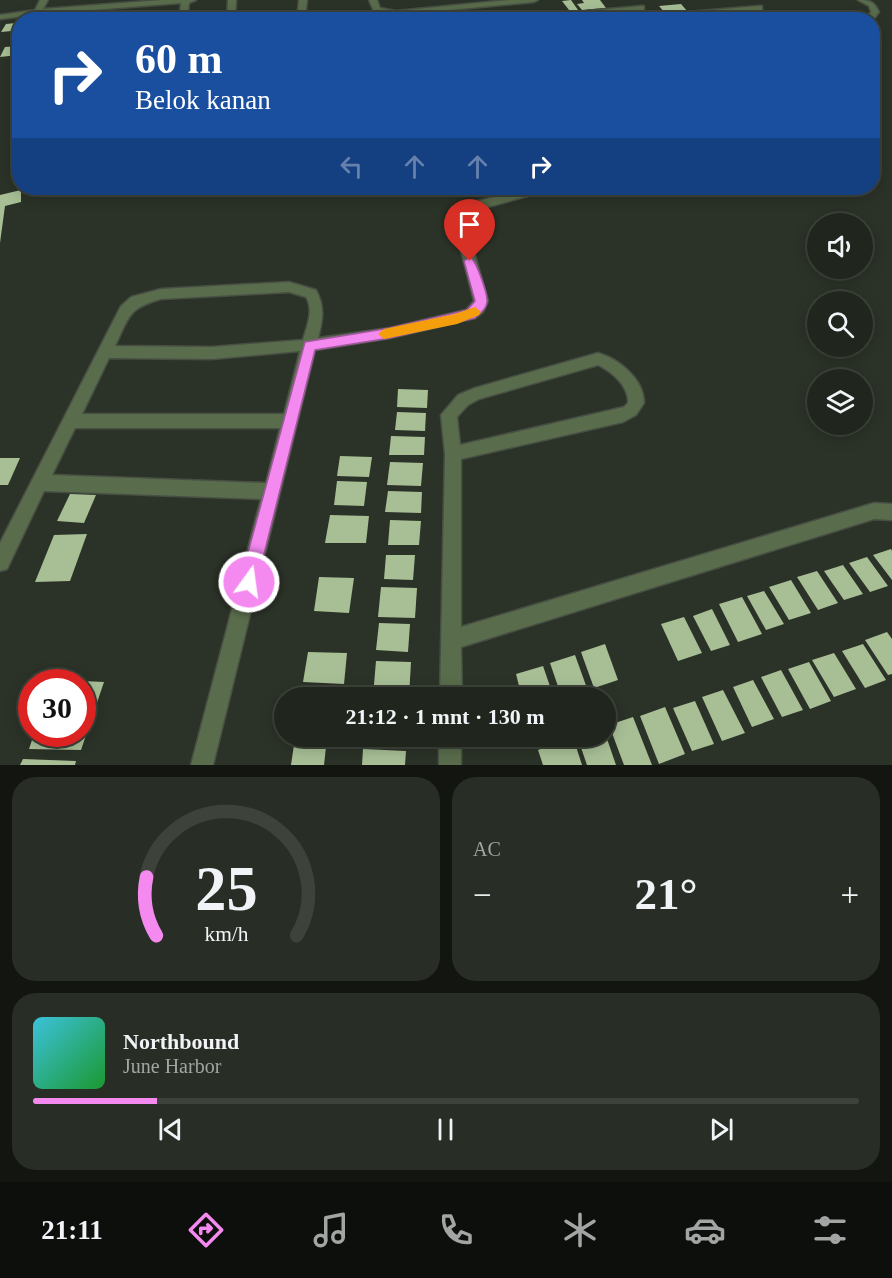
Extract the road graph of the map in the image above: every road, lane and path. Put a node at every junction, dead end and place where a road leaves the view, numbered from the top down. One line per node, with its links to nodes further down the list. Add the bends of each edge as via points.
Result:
1 (192, 0): 6 (street)
2 (373, 0): 10 (street, via 377,10)
3 (534, 0): 11 (street)
4 (634, 0): 7 (street)
5 (862, 0): 15 (street, via 872,5)
6 (185, 1): 9 (street)
7 (641, 8): 12 (street); 13 (street)
8 (759, 8): 14 (street)
9 (76, 12)
10 (390, 12)
11 (407, 12)
12 (598, 12)
13 (646, 12)
14 (717, 12)
15 (875, 12)
16 (517, 195): 17 (street, via 457,212 481,301 476,311 457,319 390,333)
17 (309, 345): 18 (street, via 212,353); 18 (street, via 316,302 311,293 289,287 148,296 126,310); 20 (street)
18 (104, 352): 19 (street)
19 (71, 421): 20 (street); 22 (street)
20 (290, 421): 23 (street)
21 (453, 454): 21 (street, via 623,415 632,411 637,398 616,367 604,359 475,394 456,406 449,416); 26 (street)
22 (39, 483): 23 (street); 25 (street)
23 (272, 491): 29 (street)
24 (892, 512): 26 (street, via 874,512)
25 (0, 562)
26 (452, 640): 27 (street)
27 (451, 687)
28 (450, 747): 30 (street)
29 (202, 765)
30 (450, 765)

